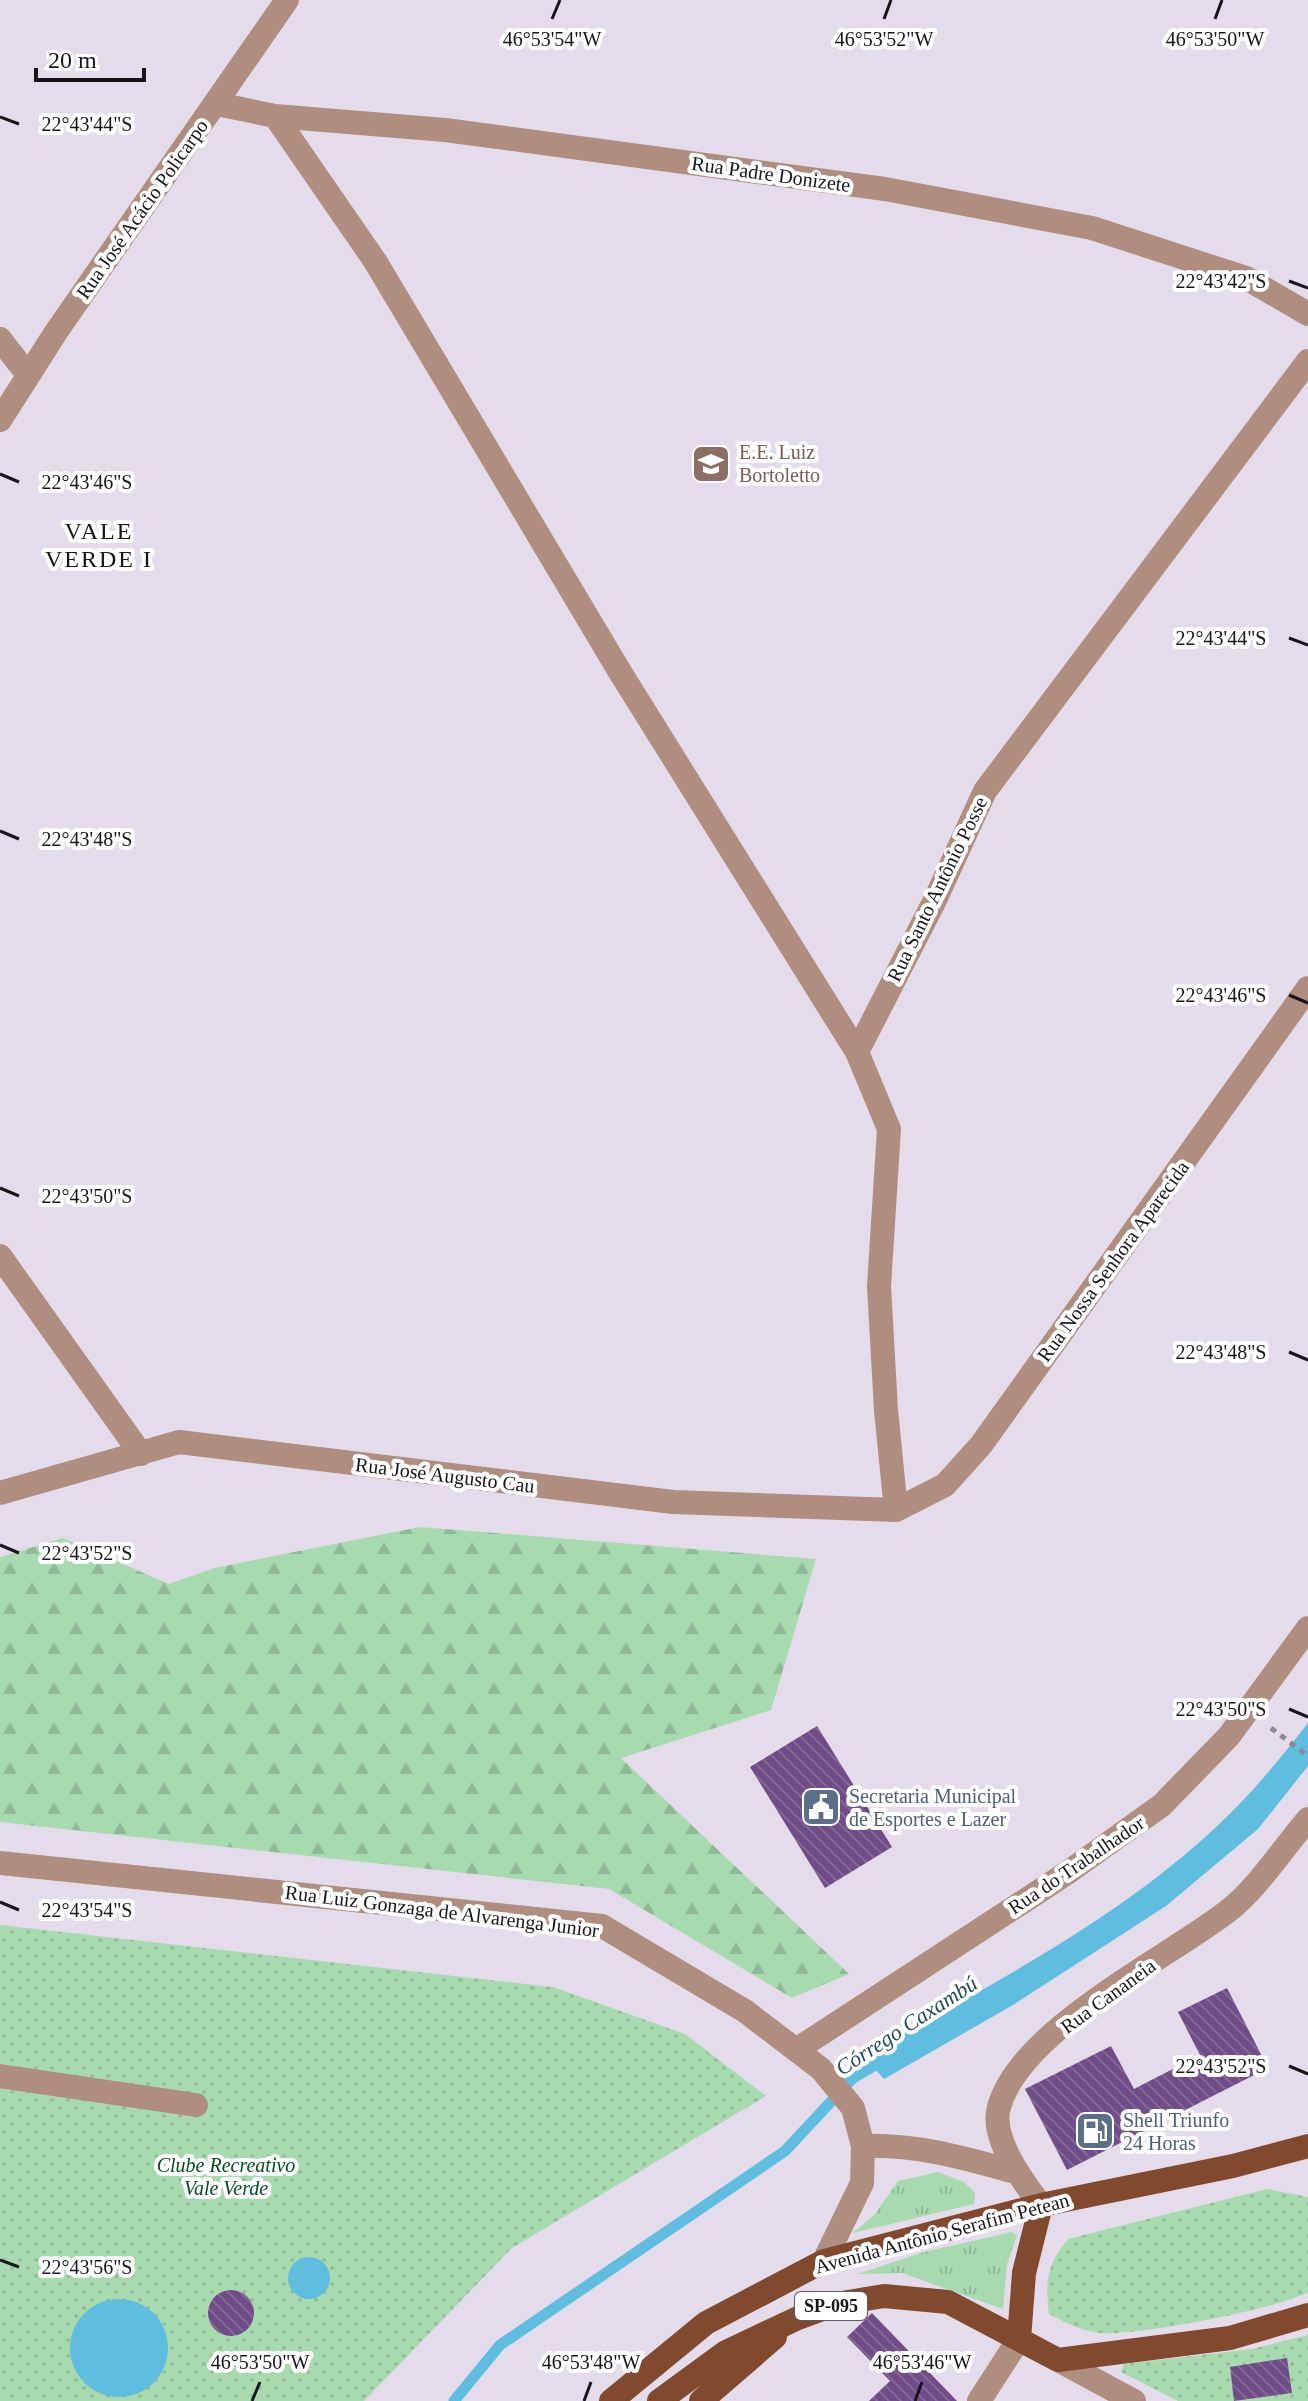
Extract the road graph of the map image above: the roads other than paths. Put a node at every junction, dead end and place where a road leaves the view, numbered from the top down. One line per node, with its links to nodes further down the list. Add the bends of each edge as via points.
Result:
1 (287, 0): 2 (street, Rua José Acácio Policarpo)
2 (217, 104): 3 (street, Rua Padre Donizete); 7 (street, Rua José Acácio Policarpo)
3 (275, 116): 4 (street, Rua Padre Donizete, via 445,130 885,189 1092,228 1246,278); 10 (street, via 375,261 620,672)
4 (1308, 314)
5 (0, 339): 7 (street)
6 (1308, 361): 10 (street, Rua Santo Antônio Posse, via 985,791)
7 (28, 375): 8 (street, Rua José Acácio Policarpo)
8 (0, 420)
9 (1308, 988): 14 (street, Rua Nossa Senhora Aparecida, via 981,1445 945,1485)
10 (857, 1052): 14 (street, via 889,1129 879,1286)
11 (0, 1256): 12 (street)
12 (141, 1454): 13 (street, Rua José Augusto Cau); 14 (street, Rua José Augusto Cau, via 179,1442 673,1502)
13 (0, 1493)
14 (896, 1510)
15 (1308, 1628): 18 (street, Rua do Trabalhador, via 1229,1736 1162,1805)
16 (1308, 1819): 23 (street, Rua Cananeia, via 1231,1910 1075,2016 1018,2068 998,2108)
17 (0, 1863): 18 (street, Rua Luiz Gonzaga de Alvarenga Junior, via 602,1926 745,2011)
18 (796, 2050): 21 (street, Rua Luiz Gonzaga de Alvarenga Junior, via 821,2069 853,2108)
19 (0, 2076): 20 (street)
20 (196, 2105)
21 (863, 2146): 23 (street, via 946,2153); 25 (street, Rua Luiz Gonzaga de Alvarenga Junior, via 862,2183)
22 (1306, 2148): 24 (main road, Avenida Antônio Serafim Petean / SP-095)
23 (1015, 2172): 24 (street, Rua Cananeia)
24 (1041, 2205): 25 (main road, Avenida Antônio Serafim Petean / SP-095); 28 (main road, via 1024,2273)
25 (824, 2261): 30 (main road, Avenida Antônio Serafim Petean / SP-095, via 706,2323)
26 (1308, 2315): 29 (main road, via 1230,2338)
27 (798, 2318): 28 (main road, Avenida Antônio Serafim Petean / SP-095, via 836,2304 884,2296 948,2302); 31 (main road, Avenida Antônio Serafim Petean / SP-095, via 726,2352); 32 (main road)
28 (1019, 2339): 29 (main road, SP-095); 33 (street)
29 (1058, 2360): 34 (street)
30 (611, 2401)
31 (659, 2401)
32 (701, 2401)
33 (979, 2401)
34 (1134, 2401)

